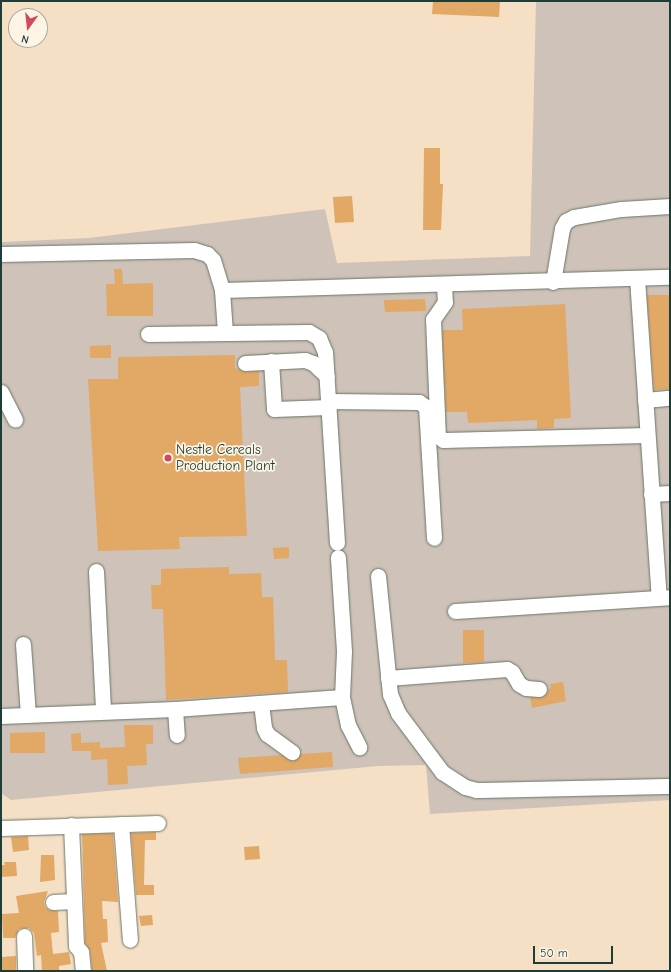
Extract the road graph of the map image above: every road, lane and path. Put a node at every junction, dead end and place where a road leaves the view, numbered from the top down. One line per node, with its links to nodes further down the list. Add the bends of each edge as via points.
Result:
1 (670, 206): 5 (street, via 621,209 574,217 566,221 562,228)
2 (1, 254): 7 (street, via 194,250 207,254 213,260)
3 (670, 277): 4 (street)
4 (637, 278): 5 (street); 15 (street)
5 (553, 282): 6 (street)
6 (444, 285): 7 (street); 18 (street, via 445,302 433,319 438,436 444,440)
7 (222, 290): 8 (street)
8 (225, 333): 9 (street); 12 (street, via 309,332 320,338 325,352)
9 (148, 334)
10 (271, 361): 11 (street); 12 (street, via 305,360 313,363); 16 (street, via 274,409)
11 (245, 363)
12 (327, 376): 16 (street)
13 (1, 392): 17 (street)
14 (670, 398): 15 (street)
15 (645, 400): 18 (street)
16 (329, 404): 21 (street, via 419,402 426,408); 29 (street, via 344,651)
17 (15, 420)
18 (647, 435): 20 (street)
19 (670, 493): 20 (street)
20 (651, 494): 24 (street)
21 (434, 538)
22 (96, 571): 32 (street)
23 (378, 576): 27 (street)
24 (664, 597): 25 (street)
25 (455, 611)
26 (23, 644): 33 (street)
27 (388, 678): 28 (street, via 507,669 511,670 519,684 526,688); 38 (street, via 390,694 398,713 442,772 465,787 486,791)
28 (539, 689)
29 (342, 697): 30 (street); 36 (street, via 348,725)
30 (261, 703): 31 (street); 37 (street, via 267,734)
31 (175, 709): 32 (street); 35 (street)
32 (103, 711): 33 (street)
33 (28, 715): 34 (street)
34 (1, 716)
35 (177, 735)
36 (359, 747)
37 (292, 752)
38 (670, 786)
39 (158, 823): 40 (street)
40 (121, 824): 41 (street); 46 (street)
41 (71, 825): 42 (street); 43 (street)
42 (1, 828)
43 (74, 900): 44 (street); 48 (street, via 76,946 82,952)
44 (53, 902)
45 (24, 936): 47 (street)
46 (130, 940)
47 (25, 971)
48 (83, 971)

